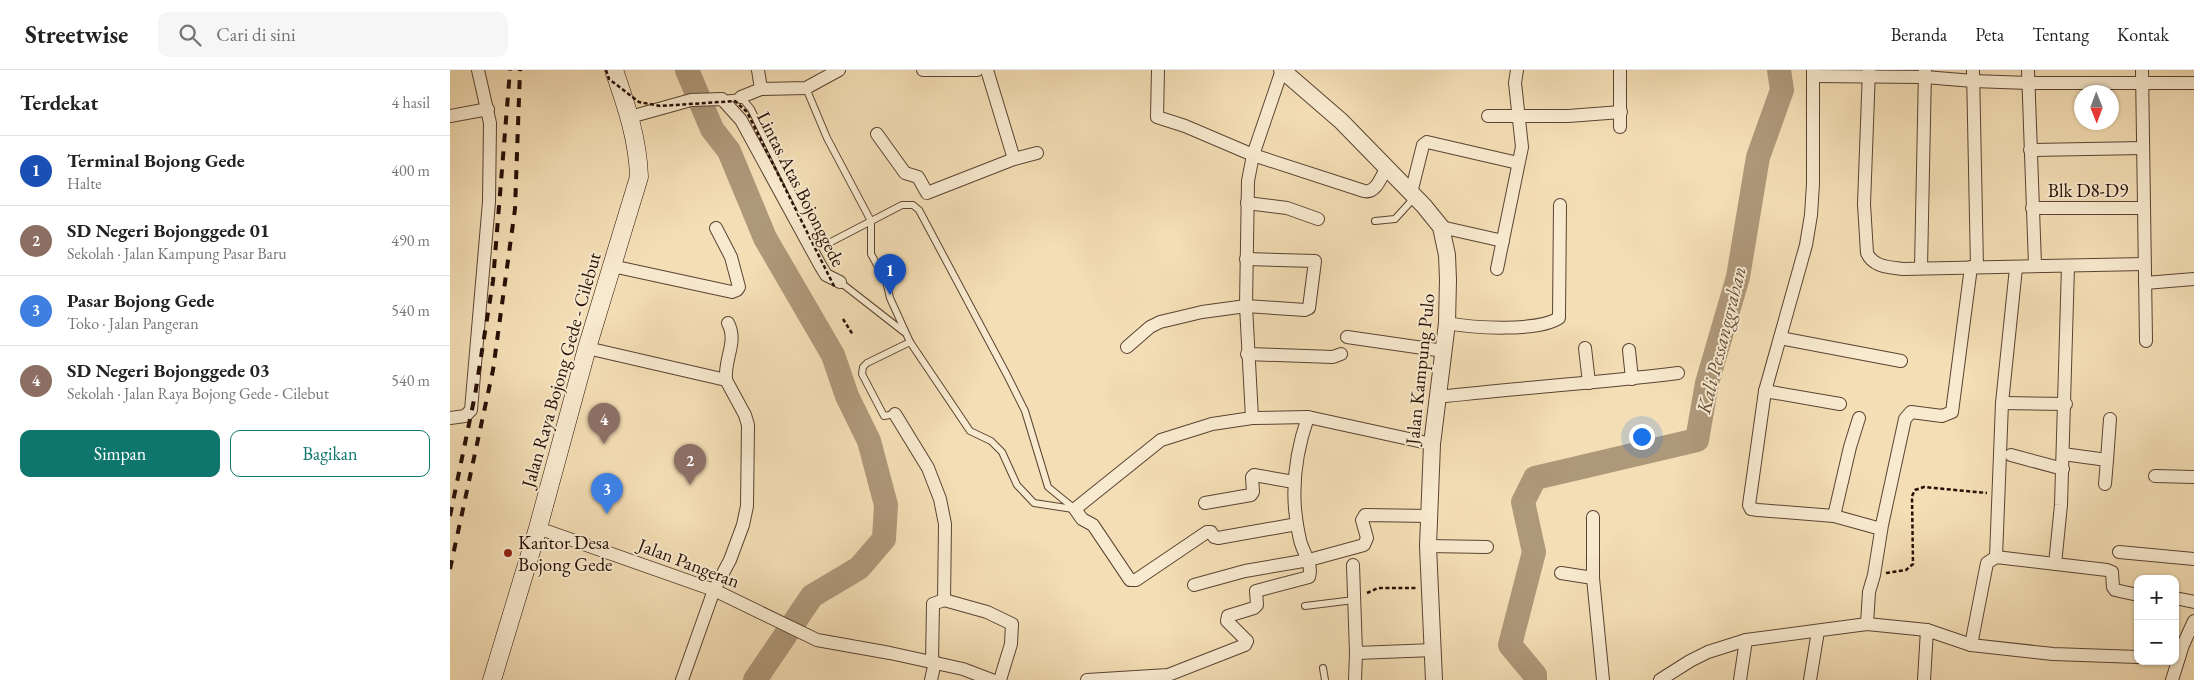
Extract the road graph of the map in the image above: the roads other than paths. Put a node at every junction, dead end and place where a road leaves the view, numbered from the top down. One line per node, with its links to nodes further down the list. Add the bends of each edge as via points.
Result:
1 (478, 70): 24 (street)
2 (614, 70): 29 (main road, Jalan Raya Bojong Gede - Cilebut)
3 (758, 70): 21 (street)
4 (839, 70): 20 (street)
5 (923, 70): 6 (street)
6 (977, 70)
7 (987, 70): 36 (street)
8 (1158, 70): 35 (street, via 1157,117)
9 (1282, 70): 35 (street); 38 (street, Jalan Kampung Pulo)
10 (1517, 70): 28 (street, via 1515,83)
11 (1620, 70): 25 (street)
12 (2142, 70): 19 (street)
13 (1813, 73): 14 (street); 67 (street, via 1811,215)
14 (1868, 73): 15 (street); 56 (street, via 1864,204 1866,253 1877,264 1903,269)
15 (1925, 73): 16 (street); 56 (street)
16 (1973, 76): 17 (street); 55 (street)
17 (2028, 76): 19 (street); 33 (street)
18 (2194, 83): 19 (street)
19 (2142, 84): 32 (street)
20 (806, 88): 21 (street); 45 (lane, via 827,138)
21 (762, 89): 22 (street)
22 (741, 98): 23 (lane); 45 (lane, via 751,109 815,239 827,244)
23 (718, 99): 29 (street, bridge, via 691,100); 61 (street, via 741,120 826,276)
24 (488, 109): 26 (street); 89 (street, via 489,202 471,410 465,416)
25 (1621, 112): 28 (street); 30 (street)
26 (450, 116)
27 (1488, 116): 28 (street)
28 (1519, 116): 37 (street, via 1522,147)
29 (630, 117): 52 (main road, Jalan Raya Bojong Gede - Cilebut, via 638,176)
30 (1620, 127)
31 (877, 134): 36 (street, via 905,173 918,176 927,194)
32 (2143, 148): 33 (street); 43 (street)
33 (2030, 150): 42 (street)
34 (1037, 153): 36 (street)
35 (1253, 155): 38 (street, via 1369,192); 40 (street)
36 (1014, 159)
37 (1518, 163): 39 (street, via 1426,142); 49 (street)
38 (1387, 168): 39 (street, Jalan Kampung Pulo)
39 (1412, 195): 46 (lane, via 1395,219); 47 (street, Jalan Kampung Pulo)
40 (1247, 203): 44 (street, via 1287,208); 50 (street)
41 (1560, 206): 63 (street, via 1559,318 1551,324 1533,327)
42 (2032, 208): 43 (street, Blk D8-D9); 53 (street)
43 (2144, 208): 51 (street)
44 (1318, 219)
45 (871, 221): 65 (lane, via 871,254 886,282); 103 (lane, via 902,204 919,210 1021,404 1048,487)
46 (1375, 221)
47 (1441, 227): 49 (street); 63 (street, Jalan Kampung Pulo, via 1448,255)
48 (716, 228): 52 (street, via 731,257 738,290 732,292)
49 (1503, 242): 58 (street)
50 (1246, 259): 62 (street); 62 (street, via 1313,260 1316,264 1310,308)
51 (2144, 264): 54 (street); 60 (street)
52 (612, 266): 71 (main road, Jalan Raya Bojong Gede - Cilebut)
53 (2034, 266): 54 (street); 57 (street)
54 (2068, 266): 86 (street)
55 (1974, 267): 56 (street); 57 (street); 109 (street, via 1952,412 1942,416 1907,414)
56 (1921, 268)
57 (2016, 268): 85 (street)
58 (1497, 269)
59 (2194, 279): 60 (street)
60 (2145, 282): 68 (street)
61 (837, 285): 65 (lane)
62 (1246, 306): 70 (street, via 1209,310 1160,322); 75 (street)
63 (1447, 323): 74 (street, Jalan Kampung Pulo)
64 (728, 324): 80 (street, via 733,335 725,367)
65 (905, 332): 69 (lane)
66 (1347, 337): 74 (street)
67 (1780, 338): 77 (street); 82 (street)
68 (2146, 341)
69 (910, 342): 87 (lane, via 863,368 862,374 884,416); 103 (lane, via 970,431 991,441 1002,452 1017,485 1034,502)
70 (1127, 347)
71 (587, 348): 80 (street); 108 (main road, Jalan Raya Bojong Gede - Cilebut)
72 (1585, 348): 81 (street)
73 (1629, 350): 79 (street)
74 (1444, 351): 83 (street, Jalan Kampung Pulo)
75 (1248, 354): 76 (street, via 1333,357); 90 (street)
76 (1340, 354)
77 (1901, 361)
78 (1678, 373): 79 (street)
79 (1632, 379): 81 (street)
80 (726, 380): 121 (street, via 748,425 747,506 730,560)
81 (1589, 383): 83 (street)
82 (1765, 390): 84 (street); 105 (street, via 1749,498 1751,509)
83 (1437, 397): 93 (street, Jalan Kampung Pulo)
84 (1840, 404)
85 (2002, 404): 86 (street); 113 (street)
86 (2066, 404): 94 (street)
87 (895, 414): 124 (street, via 931,476 940,499 945,524)
88 (1308, 417): 90 (street); 93 (street); 100 (street, via 1300,441)
89 (450, 418)
90 (1252, 418): 103 (street, via 1212,424 1162,440)
91 (1859, 418): 105 (street)
92 (2110, 419): 96 (street)
93 (1432, 444): 104 (street, Jalan Kampung Pulo)
94 (2063, 454): 96 (street); 97 (street)
95 (2011, 455): 97 (street)
96 (2107, 460): 101 (street)
97 (2063, 469): 116 (street)
98 (2155, 476): 99 (street)
99 (2194, 477)
100 (1294, 482): 102 (street, via 1254,475 1251,495); 107 (street)
101 (2105, 484)
102 (1205, 503)
103 (1075, 509): 107 (street, via 1082,519 1093,525 1130,580 1136,580 1207,532 1218,538)
104 (1429, 516): 110 (street, Jalan Kampung Pulo); 115 (street, via 1364,515 1362,520 1367,538 1364,545)
105 (1834, 516): 109 (street)
106 (1592, 517): 119 (street)
107 (1297, 524): 115 (street, via 1300,542)
108 (538, 528): 121 (street, Jalan Pangeran); 142 (main road, Jalan Raya Bojong Gede - Cilebut)
109 (1881, 529): 129 (street, via 1869,592)
110 (1428, 546): 111 (street); 136 (street, Jalan Kampung Pulo)
111 (1487, 546)
112 (2119, 552): 114 (street)
113 (1996, 557): 116 (street); 134 (street, via 1987,563)
114 (2194, 559)
115 (1309, 560): 120 (street, via 1245,571); 147 (street, via 1310,577 1256,591 1257,604 1254,608 1228,616 1227,621 1247,640 1245,645 1168,675)
116 (2055, 564): 122 (street, via 2112,572 2113,588)
117 (1353, 565): 125 (street)
118 (1562, 573): 119 (street)
119 (1592, 578): 151 (street)
120 (1194, 585)
121 (714, 590): 139 (street, Jalan Pangeran, via 817,640); 143 (street)
122 (2134, 594)
123 (2179, 599): 126 (street)
124 (944, 600): 139 (street, via 933,604); 146 (street, via 969,606 1012,624 1011,644)
125 (1354, 600): 127 (lane); 137 (street)
126 (2194, 602)
127 (1306, 606)
128 (2194, 621): 132 (street)
129 (1867, 624): 130 (street); 131 (street)
130 (1927, 630): 134 (street); 155 (street)
131 (1818, 632): 133 (street); 154 (street)
132 (2192, 633): 135 (street)
133 (1746, 640): 152 (street, via 1708,652); 153 (street)
134 (1971, 645): 138 (street, via 2053,654)
135 (2179, 647)
136 (1434, 650): 137 (street); 150 (street, Jalan Kampung Pulo)
137 (1356, 653): 149 (street)
138 (2134, 657)
139 (933, 662): 144 (street); 145 (street)
140 (2175, 665): 156 (street)
141 (1323, 668): 148 (lane)
142 (492, 680)
143 (682, 680)
144 (931, 680)
145 (992, 680)
146 (1000, 680)
147 (1087, 680)
148 (1325, 680)
149 (1355, 680)
150 (1434, 680)
151 (1603, 680)
152 (1660, 680)
153 (1740, 680)
154 (1810, 680)
155 (1924, 680)
156 (2172, 680)

